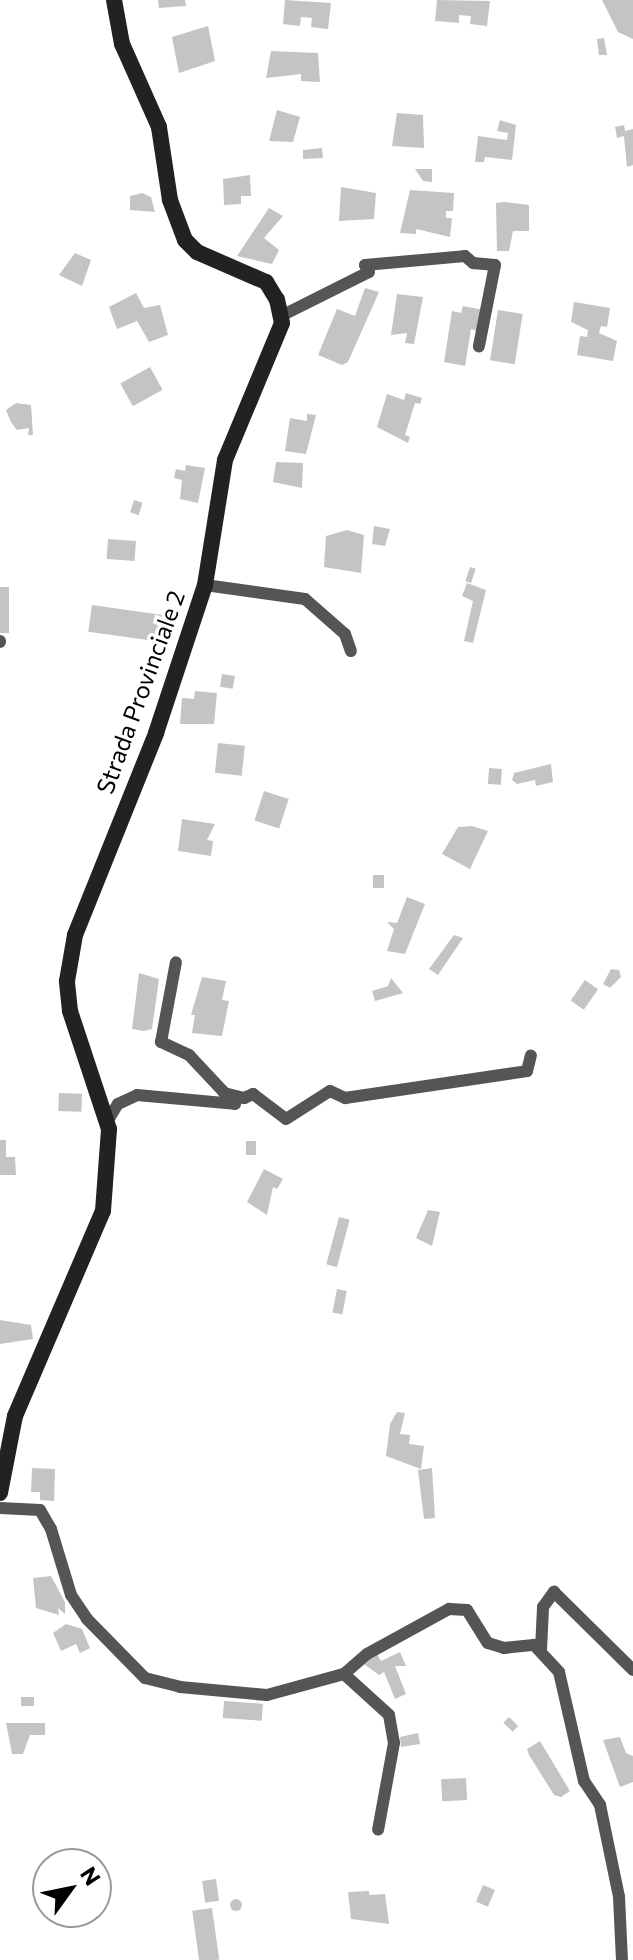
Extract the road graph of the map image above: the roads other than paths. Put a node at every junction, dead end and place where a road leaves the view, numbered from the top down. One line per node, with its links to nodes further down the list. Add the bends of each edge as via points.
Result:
1 (114, 0): 2 (street, via 122,44 159,127 170,200 185,240 197,252 266,282)
2 (281, 316): 3 (street, via 369,272 365,265 465,256 473,263 495,265); 4 (street, Strada Provinciale 2, via 270,360 225,460)
3 (479, 346)
4 (205, 585): 5 (street, via 305,599 345,634); 9 (street, Strada Provinciale 2, via 156,733 75,935 67,981 70,1011)
5 (351, 651)
6 (176, 962): 8 (street, via 161,1042 189,1055)
7 (531, 1055): 8 (street, via 527,1071 345,1098 330,1091 286,1119 253,1094 244,1098)
8 (224, 1093): 9 (street, via 235,1104 137,1095 118,1104)
9 (107, 1122): 10 (street, Strada Provinciale 2, via 103,1211 15,1416)
10 (0, 1493)
11 (0, 1508): 14 (street, via 40,1510 71,1595 145,1678 180,1687 267,1695)
12 (541, 1650): 13 (street, via 543,1607 554,1592); 14 (street, via 534,1645 504,1648 488,1643 467,1610 449,1609 367,1654); 16 (street, via 559,1672 584,1781 600,1805 619,1897)
13 (633, 1670)
14 (344, 1674): 15 (street, via 389,1715 394,1743)
15 (378, 1830)
16 (622, 1960)

